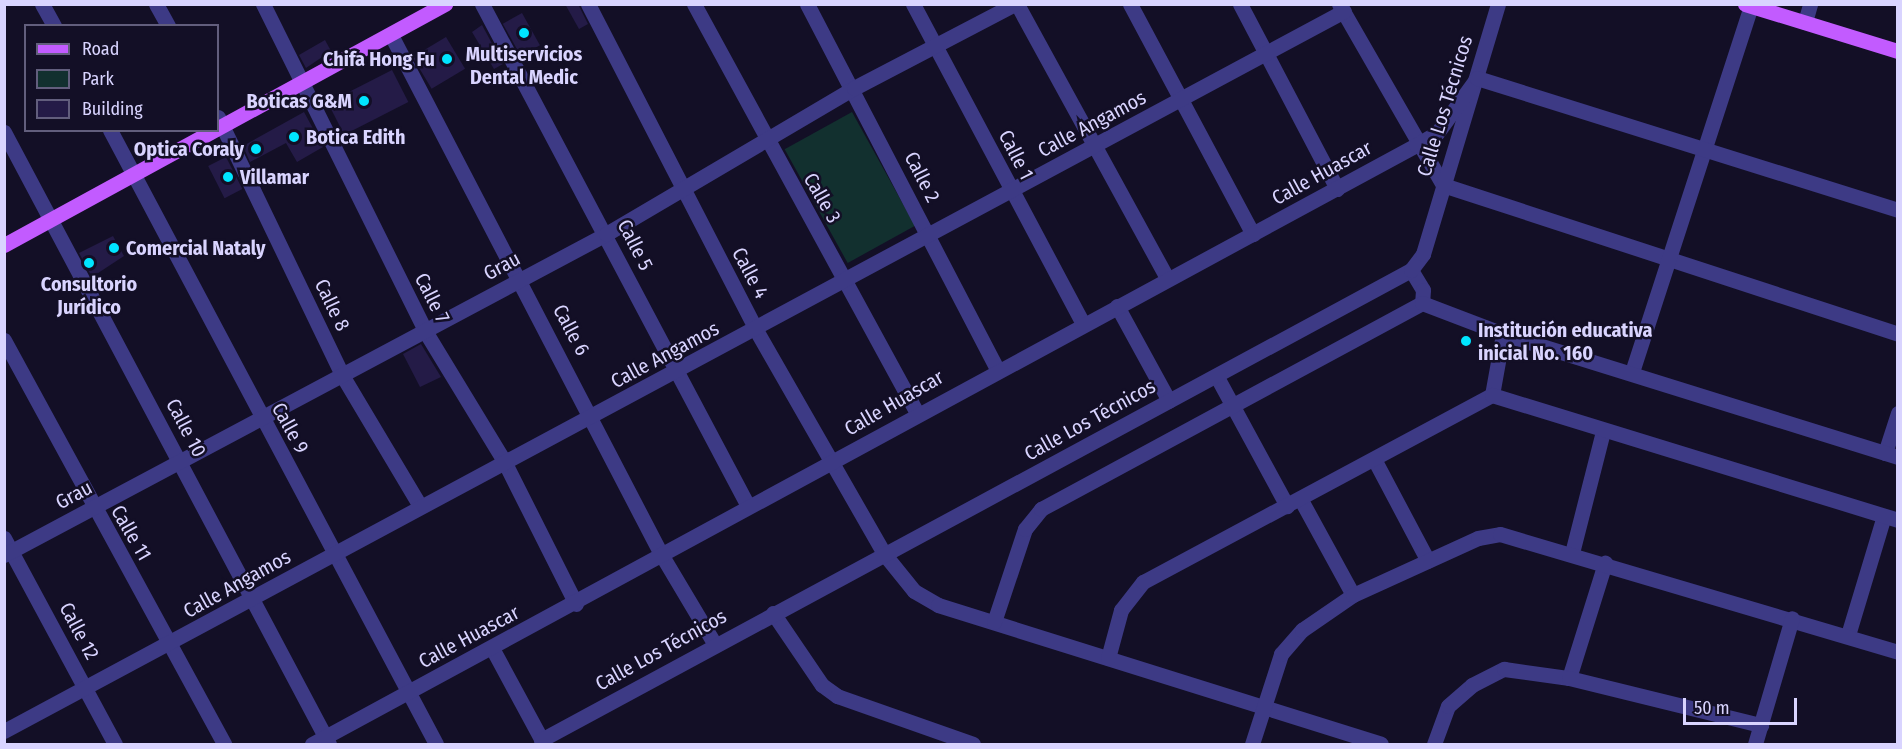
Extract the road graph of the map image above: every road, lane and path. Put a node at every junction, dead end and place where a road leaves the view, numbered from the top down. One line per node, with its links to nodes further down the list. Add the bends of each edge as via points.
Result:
1 (42, 4): 18 (street)
2 (156, 4): 19 (street)
3 (263, 4): 25 (street, Calle 7)
4 (446, 4): 20 (main road)
5 (482, 4): 43 (street, Calle 5)
6 (588, 4): 38 (street, Calle 4)
7 (694, 4): 32 (street, Calle 3)
8 (807, 4): 26 (street, Calle 2)
9 (913, 4): 21 (street, Calle 1)
10 (1016, 4): 21 (street, Grau); 33 (street)
11 (1130, 4): 27 (street)
12 (1240, 4): 23 (street)
13 (1498, 4): 24 (street, Calle Los Técnicos)
14 (1810, 4): 17 (street)
15 (1748, 5): 17 (main road); 35 (street)
16 (1342, 8): 23 (street, Calle Angamos); 34 (street)
17 (1805, 22): 22 (main road)
18 (53, 24)
19 (167, 24)
20 (391, 35): 25 (main road); 51 (street, Calle 6)
21 (936, 46): 26 (street, Grau); 40 (street, Calle 1)
22 (1898, 51)
23 (1267, 53): 27 (street, Calle Angamos); 39 (street)
24 (1477, 78): 34 (street, Calle Huascar, via 1437,133); 35 (street); 37 (street, Calle Los Técnicos)
25 (303, 84): 28 (main road); 56 (street, Calle 7)
26 (854, 88): 32 (street, Grau); 45 (street, Calle 2)
27 (1183, 98): 33 (street, Calle Angamos); 44 (street)
28 (221, 122): 63 (street, Calle 8)
29 (4, 132): 42 (street, Calle 10)
30 (111, 132): 36 (street, Calle 9)
31 (205, 132): 36 (main road)
32 (764, 139): 38 (street, Grau); 49 (street, Calle 3)
33 (1097, 145): 40 (street, Calle Angamos); 50 (street)
34 (1416, 145): 37 (street); 39 (street, Calle Huascar)
35 (1706, 148): 41 (street); 47 (street)
36 (134, 175): 42 (main road); 71 (street, Calle 9)
37 (1443, 184): 47 (street); 48 (street, Calle Los Técnicos, via 1423,254)
38 (682, 188): 43 (street, Grau); 55 (street, Calle 4)
39 (1337, 189): 44 (street, Calle Huascar)
40 (1011, 191): 45 (street, Calle Angamos); 54 (street, Calle 1)
41 (1898, 210)
42 (54, 218): 46 (main road); 76 (street, Calle 10)
43 (606, 234): 51 (street, Grau); 62 (street, Calle 5)
44 (1253, 234): 50 (street, Calle Huascar)
45 (928, 236): 49 (street, Calle Angamos); 60 (street, Calle 2)
46 (4, 244)
47 (1671, 258): 58 (street); 61 (street)
48 (1411, 270): 52 (street, via 1423,290); 64 (street, Calle Los Técnicos)
49 (844, 278): 55 (street, Calle Angamos); 68 (street, Calle 3)
50 (1167, 278): 53 (street, Calle Huascar)
51 (521, 280): 56 (street, Grau); 70 (street, Calle 6)
52 (1422, 303): 57 (street); 67 (street)
53 (1117, 306): 54 (street, Calle Huascar); 66 (street)
54 (1083, 324): 60 (street, Calle Huascar)
55 (756, 330): 62 (street, Calle Angamos); 77 (street, Calle 4)
56 (424, 331): 63 (street, Grau); 75 (street, Calle 7)
57 (1503, 334): 61 (street); 65 (street)
58 (1898, 334)
59 (4, 340): 81 (street, Calle 11)
60 (998, 369): 68 (street, Calle Huascar)
61 (1632, 372): 73 (street)
62 (677, 373): 70 (street, Calle Angamos); 80 (street, Calle 5)
63 (342, 375): 71 (street, Grau); 79 (street, Calle 8)
64 (1217, 377): 66 (street, Calle Los Técnicos); 67 (street)
65 (1492, 395): 72 (street); 74 (street)
66 (1169, 401): 87 (street, Calle Los Técnicos)
67 (1234, 408): 78 (street); 95 (street, via 1030,518)
68 (916, 412): 77 (street, Calle Huascar)
69 (1898, 413): 73 (street)
70 (593, 417): 75 (street, Calle Angamos); 86 (street, Calle 6)
71 (261, 419): 76 (street, Grau); 85 (street, Calle 9)
72 (1603, 431): 82 (street); 84 (street)
73 (1891, 455)
74 (1374, 459): 78 (street); 88 (street)
75 (504, 461): 79 (street, Calle Angamos); 92 (street, Calle 7)
76 (180, 462): 81 (street, Grau); 91 (street, Calle 10)
77 (834, 462): 80 (street, Calle Huascar); 87 (street, Calle 4)
78 (1294, 503): 90 (street); 101 (street, via 1143,582 1121,610)
79 (420, 506): 85 (street, Calle Angamos)
80 (748, 506): 86 (street, Calle Huascar)
81 (93, 508): 83 (street, Grau); 98 (street, Calle 11)
82 (1891, 518): 96 (street)
83 (7, 548): 103 (street, Calle 12)
84 (1572, 553): 88 (street, via 1500,534); 89 (street)
85 (337, 554): 91 (street, Calle Angamos); 104 (street, Calle 9)
86 (661, 554): 92 (street, Calle Huascar); 97 (street, Calle 6)
87 (885, 555): 93 (street, Calle Los Técnicos); 95 (street, Calle 4, via 914,591 938,605)
88 (1428, 561): 90 (street)
89 (1605, 563): 94 (street); 102 (street)
90 (1353, 595): 105 (street, via 1292,640)
91 (253, 598): 98 (street, Calle Angamos); 108 (street, Calle 10)
92 (576, 604): 99 (street, Calle Huascar)
93 (773, 613): 97 (street, Calle Los Técnicos); 114 (street, via 809,668 837,696)
94 (1792, 618): 96 (street); 106 (street)
95 (994, 622): 101 (street, Calle 4)
96 (1848, 635): 100 (street)
97 (714, 643): 109 (street, Calle Los Técnicos)
98 (171, 644): 103 (street, Calle Angamos); 111 (street, Calle 11)
99 (492, 648): 104 (street, Calle Huascar); 109 (street)
100 (1898, 652)
101 (1108, 658): 105 (street, Calle 4)
102 (1569, 678): 106 (street); 117 (street, via 1524,670 1488,674 1448,706)
103 (86, 689): 107 (street, Calle Angamos); 110 (street, Calle 12)
104 (408, 692): 108 (street, Calle Huascar); 112 (street, Calle 9)
105 (1263, 709): 115 (street); 116 (street, Calle 4)
106 (1761, 726): 118 (street)
107 (4, 731)
108 (322, 742)
109 (542, 742): 113 (street)
110 (115, 744)
111 (224, 744)
112 (436, 744)
113 (557, 744)
114 (973, 744)
115 (1252, 744)
116 (1381, 744)
117 (1434, 744)
118 (1755, 744)

